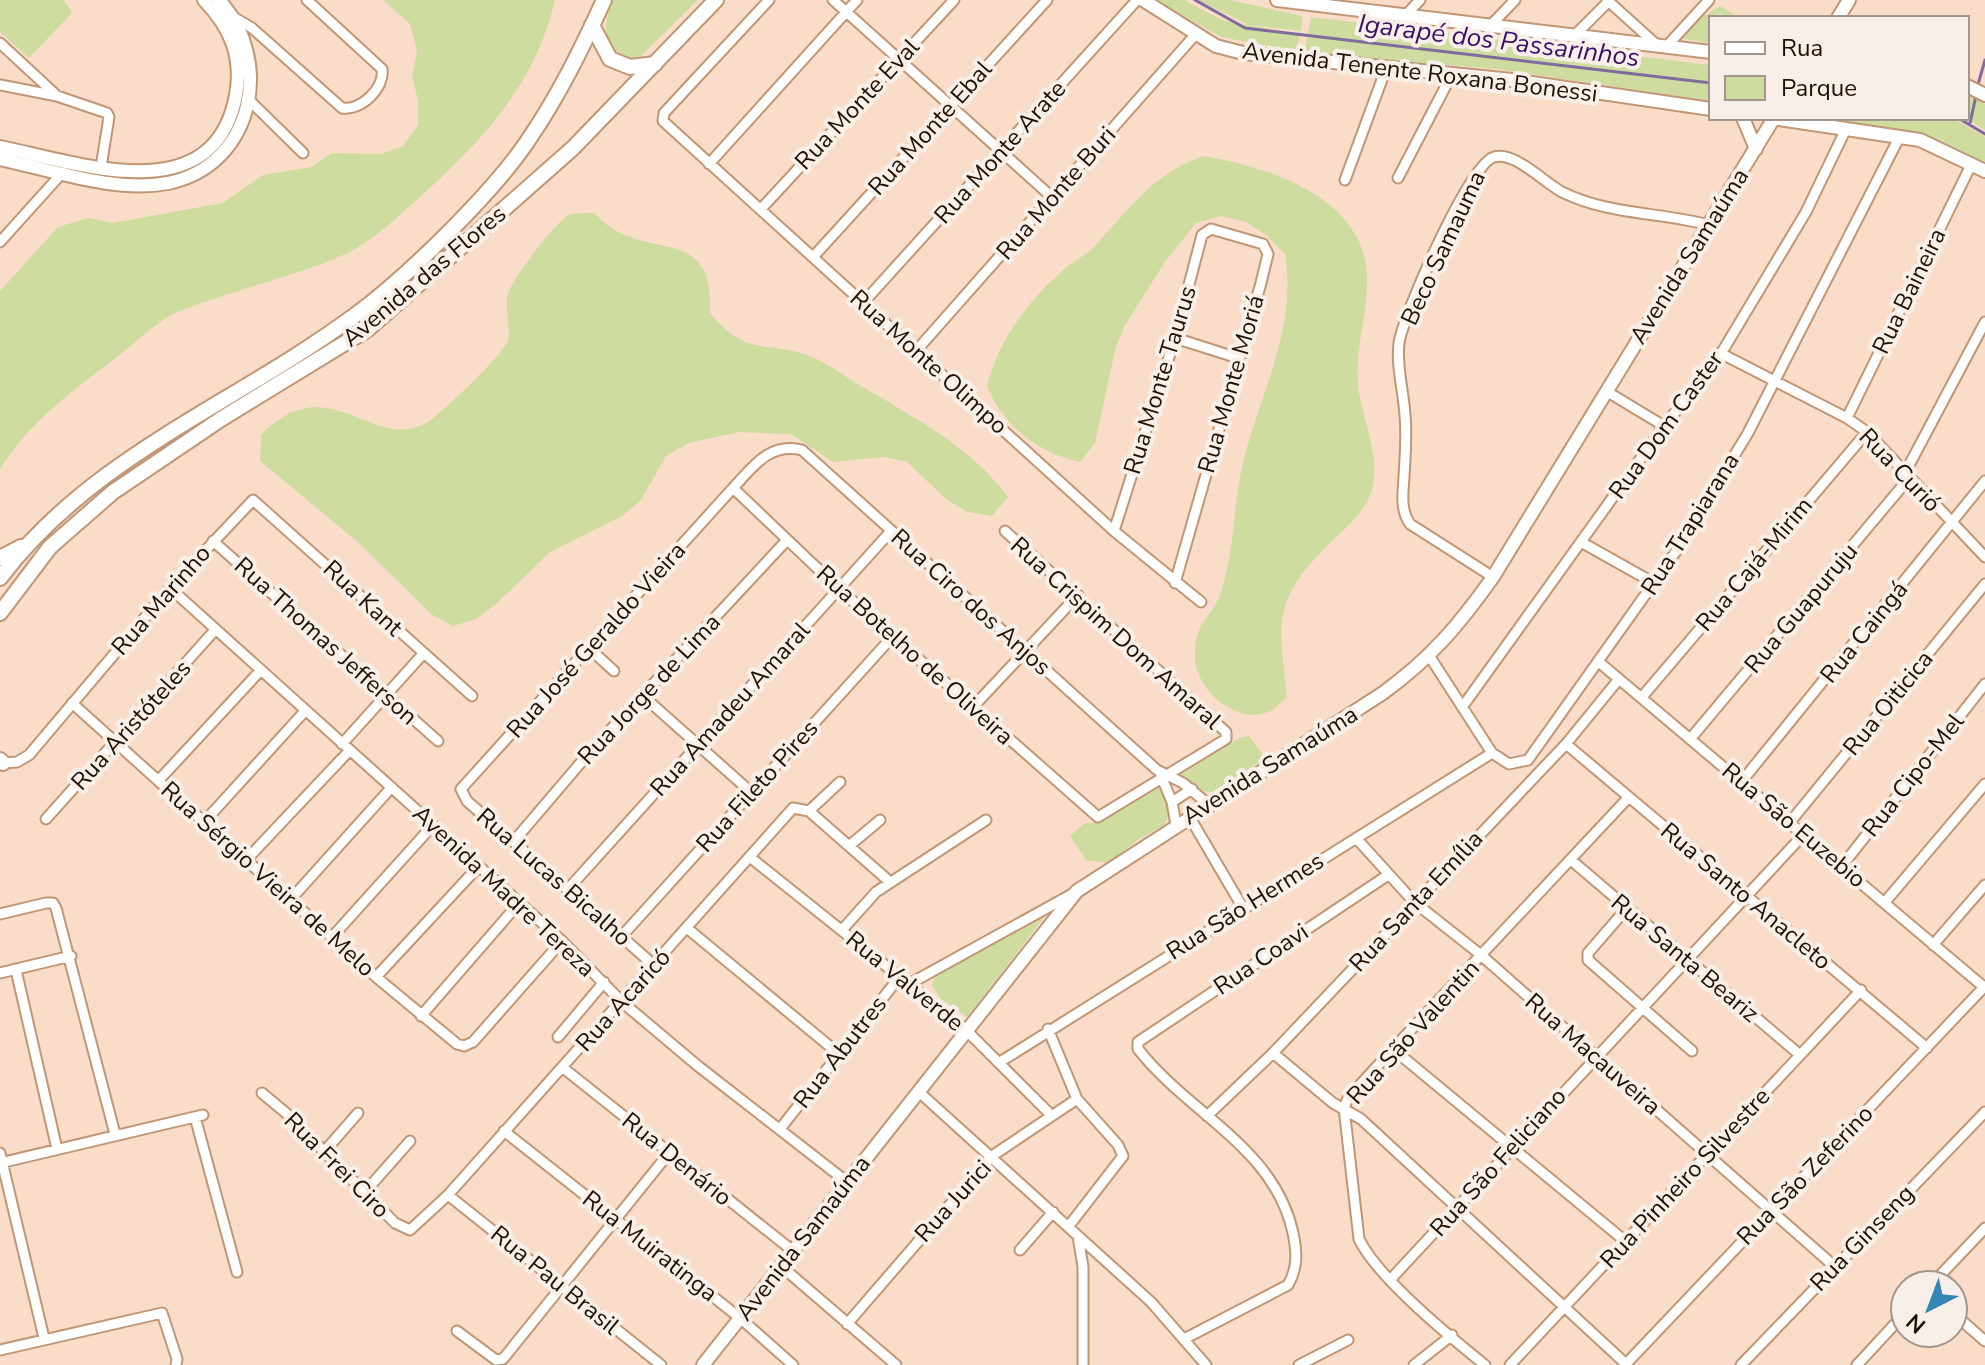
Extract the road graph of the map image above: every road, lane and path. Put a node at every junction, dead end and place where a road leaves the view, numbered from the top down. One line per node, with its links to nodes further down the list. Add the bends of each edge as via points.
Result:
1 (204, 0): 49 (street, via 227,27 237,58 236,93 225,128 204,151 174,169 131,172)
2 (219, 0): 20 (street)
3 (307, 0): 20 (street, via 382,69 373,93 357,107 342,108)
4 (604, 0): 21 (main road, Avenida das Flores)
5 (716, 0): 29 (main road, Avenida das Flores)
6 (769, 0): 48 (street, Rua Monte Olimpo, via 662,117)
7 (833, 0): 18 (street)
8 (857, 0): 18 (street)
9 (954, 0): 28 (street, Rua Monte Eval)
10 (1047, 0): 35 (street, Rua Monte Ebal)
11 (1140, 0): 23 (street, Avenida Tenente Roxana Bonessi); 44 (street, Rua Monte Arate)
12 (1277, 0): 17 (street)
13 (1420, 0): 19 (street)
14 (1515, 0): 22 (street)
15 (1608, 0): 24 (street); 26 (street)
16 (1709, 0): 26 (street)
17 (1324, 3): 19 (street)
18 (846, 12): 28 (street); 48 (street)
19 (1405, 16): 22 (street)
20 (235, 18): 34 (street, via 250,59)
21 (592, 25): 29 (main road, via 610,59 630,67); 82 (main road, Avenida das Flores, via 527,142 412,265 355,316 112,468)
22 (1490, 26): 24 (street)
23 (1195, 35): 30 (street, Avenida Tenente Roxana Bonessi, via 1243,53); 54 (street, Rua Monte Buri)
24 (1575, 35): 26 (street)
25 (0, 43): 33 (street)
26 (1662, 47): 27 (street)
27 (1709, 52)
28 (899, 59): 35 (street); 55 (street, Rua Monte Eval)
29 (655, 64): 94 (main road, Avenida das Flores, via 573,148 368,329 165,455 102,501 50,547)
30 (1387, 66): 31 (street, Avenida Tenente Roxana Bonessi); 53 (street)
31 (1452, 74): 36 (street, Avenida Tenente Roxana Bonessi); 52 (street)
32 (0, 85): 33 (street)
33 (57, 96): 49 (street, via 109,115)
34 (251, 102): 45 (street); 51 (street, via 227,144 186,177 132,184)
35 (949, 105): 44 (street); 59 (street, Rua Monte Ebal)
36 (1709, 109)
37 (1744, 120): 43 (street)
38 (1772, 120): 43 (street, Avenida Samaúma)
39 (1786, 120): 40 (street)
40 (1846, 129): 41 (street); 64 (street, Rua Dom Caster, via 1806,212)
41 (1900, 136): 47 (street); 66 (street, Rua Trapiarana)
42 (0, 147): 49 (street)
43 (1756, 149): 56 (street, Avenida Samaúma)
44 (1001, 152): 54 (street); 60 (street, Rua Monte Arate)
45 (303, 153)
46 (0, 159): 51 (street)
47 (1972, 163): 50 (street); 68 (street, Rua Baineira)
48 (709, 164): 55 (street, Rua Monte Olimpo)
49 (101, 167)
50 (1985, 171)
51 (63, 172): 58 (street)
52 (1398, 178)
53 (1345, 180)
54 (1053, 198): 63 (street, Rua Monte Buri)
55 (761, 209): 59 (street, Rua Monte Olimpo)
56 (1709, 225): 67 (street, Avenida Samaúma); 85 (street, Beco Samauma, via 1579,200 1508,156 1487,159 1474,174 1399,345 1405,416 1403,494 1410,524)
57 (1206, 231): 62 (street, Rua Monte Taurus); 65 (street, Rua Monte Moriá, via 1238,235 1268,248)
58 (0, 242)
59 (814, 256): 60 (street, Rua Monte Olimpo)
60 (863, 303): 63 (street, Rua Monte Olimpo)
61 (1985, 322): 71 (street, Rua Guapuruju)
62 (1175, 338): 65 (street); 78 (street, Rua Monte Taurus)
63 (916, 351): 78 (street, Rua Monte Olimpo)
64 (1720, 353): 66 (street, Rua Curió); 69 (street, Rua Dom Caster)
65 (1238, 358): 87 (street, Rua Monte Moriá)
66 (1773, 380): 68 (street, Rua Curió); 88 (street, Rua Trapiarana, via 1748,433)
67 (1606, 391): 69 (street); 85 (street, Avenida Samaúma)
68 (1847, 418): 70 (street, Rua Curió)
69 (1664, 426): 81 (street, Rua Dom Caster)
70 (1867, 432): 71 (street, Rua Curió); 109 (street, Rua Cajá-Mirim)
71 (1908, 474): 75 (street, Rua Curió); 114 (street, Rua Guapuruju)
72 (1985, 481): 75 (street, Rua Caingá)
73 (733, 488): 76 (street, Rua Ciro dos Anjos, via 763,457 787,448 802,450); 79 (street, Rua Botelho de Oliveira); 97 (street, Rua José Geraldo Vieira)
74 (253, 500): 80 (street, Rua Marinho); 99 (street, Rua Kant)
75 (1953, 524): 83 (street, Rua Curió); 124 (street, Rua Caingá)
76 (891, 531): 91 (street, Rua Amadeu Amaral); 98 (street, Rua Ciro dos Anjos)
77 (1005, 531): 92 (street, Rua Crispim Dom Amaral)
78 (1114, 531): 87 (street, Rua Monte Olimpo)
79 (787, 540): 91 (street, Rua Botelho de Oliveira); 108 (street, Rua Jorge de Lima)
80 (213, 541): 90 (street, Rua Marinho); 106 (street, Rua Thomas Jefferson)
81 (1581, 542): 88 (street); 111 (street, Rua Dom Caster)
82 (25, 545): 84 (main road); 86 (main road, Avenida das Flores)
83 (1985, 557)
84 (0, 558)
85 (1493, 577): 100 (street, Avenida Samaúma)
86 (0, 578)
87 (1175, 583): 93 (street, Rua Monte Olimpo)
88 (1654, 583): 101 (street, Rua Trapiarana)
89 (1985, 584): 140 (street, Rua Oiticica)
90 (170, 588): 95 (street, Avenida Madre Tereza); 110 (street, Rua Marinho)
91 (838, 588): 96 (street, Rua Botelho de Oliveira); 118 (street, Rua Amadeu Amaral)
92 (1078, 595): 98 (street); 122 (street, Rua Crispim Dom Amaral, via 1227,736)
93 (1201, 602)
94 (0, 613)
95 (215, 630): 102 (street, Avenida Madre Tereza); 116 (street, Rua Aristóteles)
96 (893, 636): 112 (street, Rua Botelho de Oliveira); 130 (street, Rua Fileto Pires)
97 (590, 649): 103 (street); 129 (street, Rua José Geraldo Vieira)
98 (1026, 652): 112 (street); 122 (street, Rua Ciro dos Anjos)
99 (423, 654): 106 (street); 107 (street, Rua Kant)
100 (1430, 657): 111 (street); 133 (street, Avenida Samaúma, via 1383,693)
101 (1600, 663): 104 (street, Rua São Euzebio); 120 (street, Rua Trapiarana, via 1528,760 1509,764)
102 (260, 671): 113 (street, Avenida Madre Tereza); 123 (street)
103 (614, 671)
104 (1619, 679): 109 (street, Rua São Euzebio); 117 (street, Rua Santa Emília)
105 (1985, 684): 151 (street, Rua Cipo-Mel)
106 (386, 694): 115 (street, Rua Thomas Jefferson); 119 (street)
107 (472, 696)
108 (643, 696): 118 (street); 145 (street, Rua Jorge de Lima)
109 (1642, 697): 114 (street, Rua São Euzebio)
110 (72, 703): 116 (street, Rua Sérgio Vieira de Melo); 121 (street, Rua Marinho, via 25,758)
111 (1463, 706): 120 (street)
112 (973, 707): 122 (street, Rua Botelho de Oliveira, via 1101,817)
113 (305, 711): 119 (street, Avenida Madre Tereza); 139 (street)
114 (1691, 738): 124 (street, Rua São Euzebio)
115 (438, 741)
116 (117, 743): 123 (street, Rua Sérgio Vieira de Melo); 136 (street, Rua Aristóteles)
117 (1566, 744): 131 (street, Rua Santo Anacleto); 159 (street, Rua Santa Emília)
118 (698, 745): 130 (street); 155 (street, Rua Amadeu Amaral)
119 (346, 747): 127 (street, Avenida Madre Tereza); 147 (street)
120 (1492, 753): 144 (street, Rua São Hermes)
121 (1, 762)
122 (1163, 775): 128 (street, Rua Ciro dos Anjos); 132 (street)
123 (159, 780): 139 (street, Rua Sérgio Vieira de Melo)
124 (1742, 781): 140 (street, Rua São Euzebio)
125 (840, 782): 134 (street)
126 (1985, 784): 160 (street)
127 (391, 788): 141 (street, Avenida Madre Tereza); 158 (street)
128 (1192, 789): 132 (street); 133 (street, Rua Ciro dos Anjos)
129 (461, 793): 145 (street, Rua Lucas Bicalho)
130 (752, 793): 168 (street, Rua Fileto Pires)
131 (1628, 798): 149 (street, Rua São Valentin); 157 (street, Rua Santo Anacleto)
132 (1172, 802): 142 (street)
133 (1208, 804): 135 (street, Avenida Samaúma)
134 (809, 811): 146 (street); 148 (street, Rua Acaricó, via 798,806)
135 (1189, 816): 142 (street, Avenida Samaúma); 162 (street)
136 (46, 819)
137 (880, 820): 146 (street)
138 (986, 820): 153 (street)
139 (205, 821): 147 (street, Rua Sérgio Vieira de Melo)
140 (1791, 821): 143 (street, Rua São Euzebio)
141 (433, 825): 150 (street, Avenida Madre Tereza); 167 (street)
142 (1176, 825): 156 (street, Avenida Samaúma)
143 (1804, 834): 151 (street, Rua São Euzebio); 157 (street, Rua São Feliciano)
144 (1356, 838): 152 (street, Rua Macauveira); 162 (street, Rua São Hermes)
145 (514, 841): 155 (street, Rua Lucas Bicalho)
146 (849, 846): 153 (street)
147 (248, 858): 158 (street, Rua Sérgio Vieira de Melo)
148 (751, 858): 165 (street, Rua Acaricó); 166 (street, Rua Valverde)
149 (1571, 860): 163 (street, Rua Santa Beariz); 171 (street, Rua São Valentin)
150 (479, 866): 161 (street, Avenida Madre Tereza); 178 (street)
151 (1842, 866): 160 (street, Rua São Euzebio)
152 (1388, 875): 159 (street, Rua Macauveira); 205 (street, Rua Coavi, via 1142,1038 1137,1046 1165,1080)
153 (890, 882): 166 (street, via 864,902)
154 (1985, 885): 170 (street)
155 (569, 888): 168 (street, Rua Lucas Bicalho)
156 (1077, 891): 180 (street); 187 (street, Avenida Samaúma)
157 (1744, 895): 173 (street, Rua São Feliciano); 182 (street, Rua Santo Anacleto)
158 (292, 898): 167 (street, Rua Sérgio Vieira de Melo)
159 (1414, 902): 171 (street, Rua Macauveira); 192 (street, Rua Santa Emília)
160 (1885, 902): 170 (street, Rua São Euzebio)
161 (519, 903): 169 (street, Avenida Madre Tereza); 185 (street)
162 (1243, 908): 186 (street, Rua São Hermes)
163 (1627, 908): 173 (street, Rua Santa Beariz); 184 (street, via 1587,957)
164 (0, 914): 172 (street, via 53,903)
165 (688, 929): 183 (street, Rua Acaricó); 193 (street)
166 (842, 930): 177 (street, Rua Valverde)
167 (333, 936): 178 (street, Rua Sérgio Vieira de Melo)
168 (621, 937): 174 (street, Rua Lucas Bicalho)
169 (562, 941): 179 (street, Avenida Madre Tereza); 185 (street, Rua Sérgio Vieira de Melo, via 468,1046 457,1044)
170 (1933, 945): 181 (street, Rua São Euzebio)
171 (1481, 955): 190 (street, Rua São Valentin); 195 (street, Rua Macauveira)
172 (71, 956): 175 (street); 208 (street)
173 (1686, 959): 184 (street, Rua São Feliciano); 194 (street, Rua Santa Beariz)
174 (648, 960)
175 (16, 970): 176 (street); 211 (street)
176 (0, 973)
177 (901, 975): 180 (street, Rua Valverde); 193 (street, Rua Abutres)
178 (376, 977): 185 (street, Rua Sérgio Vieira de Melo)
179 (604, 982): 183 (street, Avenida Madre Tereza); 188 (street)
180 (911, 983): 187 (street, Rua Valverde)
181 (1985, 987): 189 (street, Rua São Zeferino)
182 (1861, 990): 189 (street, Rua Santo Anacleto); 194 (street, Rua Pinheiro Silvestre)
183 (622, 1002): 197 (street, Rua Acaricó); 206 (street, Avenida Madre Tereza)
184 (1641, 1008): 191 (street); 195 (street, Rua São Feliciano)
185 (421, 1016)
186 (1048, 1029): 196 (street, Rua São Hermes); 200 (street)
187 (966, 1030): 196 (street, Rua Valverde); 198 (street, Avenida Samaúma)
188 (558, 1037)
189 (1927, 1048): 221 (street, Rua São Zeferino)
190 (1393, 1049): 201 (street, Rua São Valentin); 210 (street)
191 (1692, 1051)
192 (1273, 1053): 201 (street); 205 (street, Rua Santa Emília)
193 (839, 1054): 206 (street, Rua Abutres)
194 (1800, 1055): 214 (street, Rua Pinheiro Silvestre)
195 (1595, 1056): 210 (street, Rua São Feliciano); 214 (street, Rua Macauveira)
196 (1000, 1062): 204 (street, Rua Valverde)
197 (562, 1067): 207 (street, Rua Acaricó); 213 (street, Rua Denário)
198 (919, 1092): 215 (street); 217 (street, Avenida Samaúma)
199 (262, 1093): 212 (street, Rua Frei Ciro)
200 (1077, 1099): 204 (street, Rua Jurici); 224 (street, via 1123,1156)
201 (1344, 1108): 220 (street); 234 (street, Rua São Valentin, via 1359,1239)
202 (1985, 1112): 231 (street, Rua Ginseng)
203 (358, 1113): 212 (street)
204 (1050, 1114): 215 (street, Rua Jurici)
205 (1207, 1116): 244 (street, via 1273,1179 1290,1218 1297,1263 1288,1285 1275,1295)
206 (780, 1129): 217 (street, Avenida Madre Tereza)
207 (504, 1131): 219 (street, Rua Acaricó); 223 (street, Rua Muiratinga)
208 (115, 1134): 211 (street); 233 (street, via 199,1116)
209 (410, 1141): 218 (street)
210 (1511, 1147): 220 (street, Rua São Feliciano); 227 (street)
211 (57, 1149): 216 (street)
212 (324, 1152): 218 (street, Rua Frei Ciro)
213 (669, 1153): 223 (street); 229 (street, Rua Denário)
214 (1707, 1155): 221 (street, Rua Macauveira); 227 (street, Rua Pinheiro Silvestre)
215 (992, 1156): 222 (street); 238 (street, Rua Jurici)
216 (1, 1160): 243 (street)
217 (847, 1182): 229 (street, Avenida Samaúma)
218 (364, 1193): 219 (street, Rua Frei Ciro, via 405,1231)
219 (448, 1195): 235 (street, Rua Pau Brasil)
220 (1456, 1209): 234 (street, Rua São Feliciano); 236 (street)
221 (1770, 1210): 231 (street, Rua Macauveira); 259 (street, Rua São Zeferino)
222 (1053, 1212): 224 (street); 228 (street)
223 (616, 1219): 235 (street); 237 (street, Rua Muiratinga)
224 (1068, 1227): 226 (street)
225 (1985, 1228): 232 (street)
226 (1078, 1236): 244 (street); 253 (street)
227 (1625, 1241): 236 (street, Rua Pinheiro Silvestre)
228 (1020, 1250)
229 (793, 1251): 230 (street, Avenida Samaúma)
230 (781, 1266): 237 (street, Avenida Samaúma); 238 (street)
231 (1834, 1266): 260 (street, Rua Ginseng)
232 (1946, 1269)
233 (237, 1272)
234 (1390, 1280): 242 (street, Rua São Valentin)
235 (562, 1285): 241 (street, via 500,1361); 249 (street, Rua Pau Brasil)
236 (1564, 1308): 258 (street, Rua Pinheiro Silvestre); 259 (street)
237 (740, 1318): 250 (street, Avenida Samaúma); 251 (street, Rua Muiratinga)
238 (847, 1324): 252 (street)
239 (1969, 1327): 246 (street)
240 (1889, 1330): 261 (street)
241 (457, 1331)
242 (1452, 1335): 256 (street); 257 (street, Rua São Valentin)
243 (44, 1338): 247 (street); 248 (street, via 162,1313)
244 (1186, 1338): 254 (street)
245 (1348, 1340): 255 (street)
246 (1985, 1341)
247 (0, 1350)
248 (176, 1365)
249 (661, 1365)
250 (703, 1365)
251 (793, 1365)
252 (896, 1365)
253 (1083, 1365)
254 (1206, 1365)
255 (1299, 1365)
256 (1414, 1365)
257 (1485, 1365)
258 (1510, 1365)
259 (1626, 1365)
260 (1741, 1365)
261 (1857, 1365)

